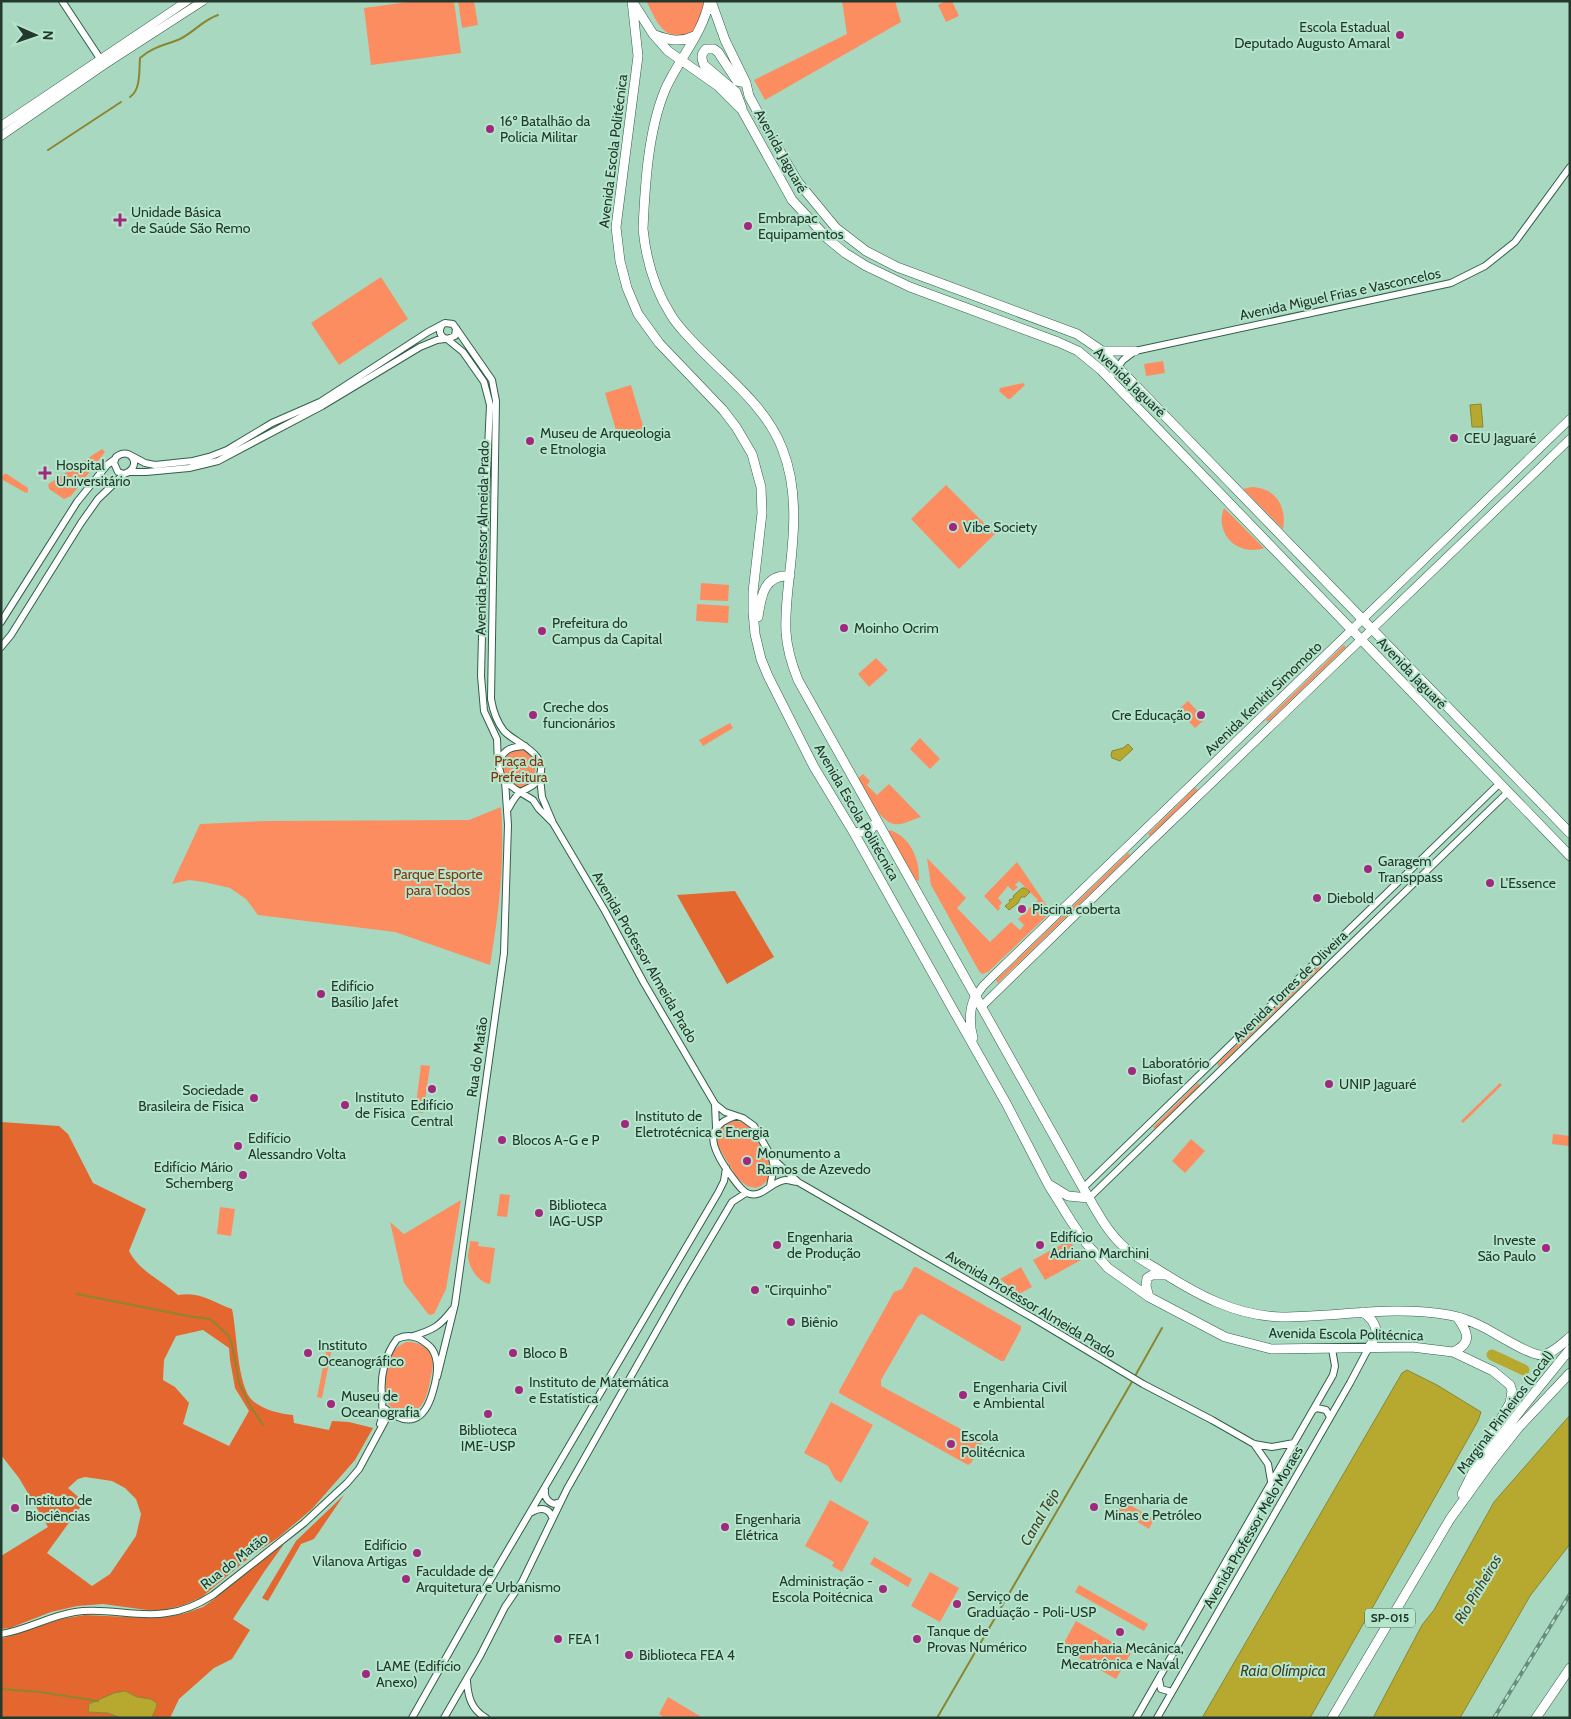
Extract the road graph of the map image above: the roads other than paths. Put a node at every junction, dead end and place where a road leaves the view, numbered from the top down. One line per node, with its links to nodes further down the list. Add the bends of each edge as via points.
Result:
1 (62, 1): 9 (street)
2 (187, 1): 9 (main road)
3 (203, 1): 9 (main road)
4 (632, 1): 6 (highway, Avenida Jaguaré); 38 (highway, Avenida Escola Politécnica, via 638,56 617,219 620,261 638,314 658,343 723,410 746,441 757,467 762,513 753,592)
5 (710, 1): 7 (highway, Avenida Escola Politécnica); 10 (highway, Avenida Jaguaré)
6 (653, 34): 7 (highway, via 678,41); 8 (highway, Avenida Jaguaré)
7 (694, 36): 8 (highway, Avenida Escola Politécnica)
8 (681, 61): 11 (highway, Avenida Jaguaré, via 718,86); 33 (highway, Avenida Escola Politécnica, via 664,92 653,137 644,205 644,245 656,286 671,316 759,410 782,446 794,499)
9 (102, 62): 12 (main road); 13 (main road)
10 (746, 83): 11 (highway, via 737,81 714,49 703,52 704,64 736,92); 19 (highway, Avenida Jaguaré, via 749,96 798,182 836,228 878,258 897,267 1078,334)
11 (743, 111): 21 (highway, Avenida Jaguaré, via 792,200 845,253 910,287 1058,342 1086,357)
12 (1, 126)
13 (1, 136)
14 (1570, 167): 18 (street, Avenida Miguel Frias e Vasconcelos, via 1515,242 1485,266 1451,283)
15 (442, 325): 16 (street, via 448,322); 17 (street, via 440,333); 24 (street, via 320,402 272,423 226,450 209,457 155,465)
16 (456, 327): 17 (street, via 455,336); 30 (street, Avenida Professor Almeida Prado, via 487,372 495,391)
17 (446, 339): 26 (street, via 420,347 322,406 218,461 189,468); 29 (street, Avenida Professor Almeida Prado, via 463,352 484,382 490,405)
18 (1135, 351): 19 (highway); 20 (street, Avenida Miguel Frias e Vasconcelos)
19 (1102, 352): 20 (highway, Avenida Jaguaré)
20 (1118, 366): 21 (street, Avenida Miguel Frias e Vasconcelos); 34 (highway, Avenida Jaguaré)
21 (1110, 378): 36 (highway, Avenida Jaguaré)
22 (1570, 419): 27 (main road, Avenida Kenkiti Simomoto)
23 (1570, 439): 28 (main road, Avenida Kenkiti Simomoto)
24 (130, 455): 25 (street, via 121,454); 26 (street, via 133,468)
25 (115, 459): 26 (street, via 118,472); 35 (street, via 77,502)
26 (127, 473): 40 (street, via 98,499 81,522)
27 (1507, 480): 28 (main road); 34 (main road, Avenida Kenkiti Simomoto)
28 (1516, 491): 37 (main road, Avenida Kenkiti Simomoto)
29 (484, 514): 30 (street); 32 (street, Avenida Professor Almeida Prado)
30 (493, 517): 31 (street, Avenida Professor Almeida Prado)
31 (494, 524): 32 (street); 43 (street, Avenida Professor Almeida Prado, via 490,698 505,732)
32 (484, 527): 44 (street, Avenida Professor Almeida Prado, via 482,698 497,738)
33 (790, 576): 38 (highway, via 773,578 766,587); 52 (highway, Avenida Escola Politécnica, via 786,633 795,672)
34 (1362, 620): 36 (main road, Avenida Kenkiti Simomoto); 37 (highway, Avenida Jaguaré)
35 (1, 622)
36 (1352, 630): 39 (highway, Avenida Jaguaré); 41 (main road, Avenida Kenkiti Simomoto)
37 (1372, 630): 39 (main road, Avenida Kenkiti Simomoto); 54 (highway, Avenida Jaguaré)
38 (755, 634): 53 (highway, Avenida Escola Politécnica, via 775,692 814,767)
39 (1361, 640): 42 (main road, Avenida Kenkiti Simomoto); 47 (highway, Avenida Jaguaré)
40 (1, 647)
41 (1254, 724): 42 (main road); 57 (main road, Avenida Kenkiti Simomoto)
42 (1264, 734): 59 (main road, Avenida Kenkiti Simomoto)
43 (526, 746): 44 (street, via 506,750); 45 (street, via 539,762)
44 (498, 764): 46 (street)
45 (540, 775): 48 (street, via 533,786); 51 (street, Avenida Professor Almeida Prado, via 542,796)
46 (505, 781): 48 (street); 50 (street, Rua do Matão)
47 (1500, 783): 49 (highway, Avenida Jaguaré); 56 (street, Avenida Torres de Oliveira)
48 (522, 791): 50 (street); 51 (street, Avenida Professor Almeida Prado)
49 (1508, 792): 55 (highway, Avenida Jaguaré); 58 (street, Avenida Torres de Oliveira)
50 (508, 809): 82 (street, Rua do Matão, via 504,953)
51 (554, 822): 67 (street, Avenida Professor Almeida Prado)
52 (876, 822): 53 (highway, via 870,831); 64 (highway, Avenida Escola Politécnica)
53 (854, 833): 66 (highway, Avenida Escola Politécnica)
54 (1570, 834)
55 (1570, 856)
56 (1397, 884): 58 (street); 60 (street, Avenida Torres de Oliveira)
57 (1086, 886): 59 (main road); 64 (main road, Avenida Kenkiti Simomoto)
58 (1405, 892): 61 (street, Avenida Torres de Oliveira)
59 (1096, 895): 65 (main road, Avenida Kenkiti Simomoto)
60 (1360, 919): 61 (street); 62 (street, Avenida Torres de Oliveira)
61 (1368, 928): 63 (street, Avenida Torres de Oliveira)
62 (1324, 954): 63 (street); 70 (street, Avenida Torres de Oliveira)
63 (1332, 963): 71 (street, Avenida Torres de Oliveira)
64 (975, 997): 65 (highway, Avenida Escola Politécnica); 66 (highway, via 970,1020)
65 (982, 1008): 77 (highway, Avenida Escola Politécnica)
66 (976, 1050): 75 (highway, Avenida Escola Politécnica)
67 (715, 1104): 68 (street, Avenida Professor Almeida Prado); 69 (street, Avenida Professor Almeida Prado)
68 (736, 1116): 69 (street); 72 (street, via 754,1126)
69 (716, 1127): 73 (street, via 713,1144)
70 (1141, 1132): 71 (street); 77 (street, Avenida Torres de Oliveira)
71 (1149, 1141): 79 (street, Avenida Torres de Oliveira)
72 (772, 1158): 74 (street, Avenida Professor Almeida Prado); 76 (street)
73 (726, 1168): 78 (street); 102 (street, via 718,1193)
74 (798, 1182): 76 (street, via 786,1180); 99 (street, Avenida Professor Almeida Prado, via 1125,1374)
75 (1048, 1184): 79 (highway, via 1068,1196); 81 (highway, Avenida Escola Politécnica, via 1095,1255)
76 (770, 1186): 78 (street, via 761,1193)
77 (1083, 1188): 79 (highway, Avenida Escola Politécnica)
78 (746, 1193): 103 (street, via 732,1202)
79 (1090, 1198): 80 (highway, Avenida Escola Politécnica, via 1121,1245)
80 (1167, 1275): 81 (highway, via 1156,1274 1147,1278); 83 (highway, Avenida Escola Politécnica, via 1212,1302 1259,1315)
81 (1149, 1297): 87 (highway, Avenida Escola Politécnica, via 1225,1337 1249,1344 1271,1350)
82 (454, 1307): 85 (street, via 441,1324); 92 (street, Rua do Matão)
83 (1362, 1312): 84 (highway, Avenida Escola Politécnica, via 1416,1311); 88 (highway, via 1368,1315 1377,1330)
84 (1456, 1317): 86 (highway, Avenida Escola Politécnica, via 1478,1324 1536,1355 1549,1353); 90 (highway, via 1467,1338 1462,1348)
85 (413, 1336): 92 (street, via 433,1350); 93 (street, via 397,1339 386,1358 381,1396)
86 (1570, 1337)
87 (1332, 1349): 88 (highway, Avenida Escola Politécnica); 94 (street, Avenida Professor Melo Moraes, via 1335,1370)
88 (1368, 1349): 90 (highway, Avenida Escola Politécnica, via 1412,1347); 96 (street, Avenida Professor Melo Moraes)
89 (1570, 1349): 100 (highway, Marginal Pinheiros (Local))
90 (1453, 1352): 100 (highway, Avenida Escola Politécnica, via 1493,1371 1507,1381 1512,1391 1510,1402)
91 (1570, 1373): 106 (highway, SP-015, via 1488,1464)
92 (437, 1377): 95 (street, via 423,1414 412,1419)
93 (383, 1407): 95 (street); 97 (street, Rua do Matão)
94 (1312, 1410): 96 (street, via 1326,1410); 98 (street, Avenida Professor Melo Moraes)
95 (393, 1416): 97 (street, Rua do Matão, via 386,1420)
96 (1330, 1417): 111 (street, Avenida Professor Melo Moraes)
97 (378, 1433): 107 (street, Rua do Matão, via 359,1469 347,1483 299,1527 200,1603 167,1614 74,1612)
98 (1294, 1443): 99 (street, Avenida Professor Almeida Prado, via 1272,1447); 101 (street, Avenida Professor Melo Moraes)
99 (1254, 1444): 101 (street, Avenida Professor Almeida Prado, via 1268,1464)
100 (1473, 1472): 106 (highway, Marginal Pinheiros (Local))
101 (1271, 1482): 109 (street, Avenida Professor Melo Moraes)
102 (545, 1488): 103 (street, via 548,1501); 104 (street)
103 (560, 1502): 105 (street)
104 (532, 1512): 105 (street, via 545,1509); 113 (street)
105 (552, 1517): 110 (street, via 522,1582 505,1607)
106 (1450, 1519): 118 (highway, SP-015)
107 (1, 1634)
108 (1568, 1671): 112 (highway)
109 (1159, 1679): 111 (street, via 1161,1690); 116 (street, Avenida Professor Melo Moraes)
110 (467, 1680): 114 (street); 115 (street, via 471,1704)
111 (1172, 1692): 117 (street, Avenida Professor Melo Moraes)
112 (1544, 1707): 119 (highway); 120 (highway)
113 (412, 1718)
114 (444, 1718)
115 (486, 1718)
116 (1136, 1718)
117 (1157, 1718)
118 (1332, 1718)
119 (1536, 1718)
120 (1543, 1718)

